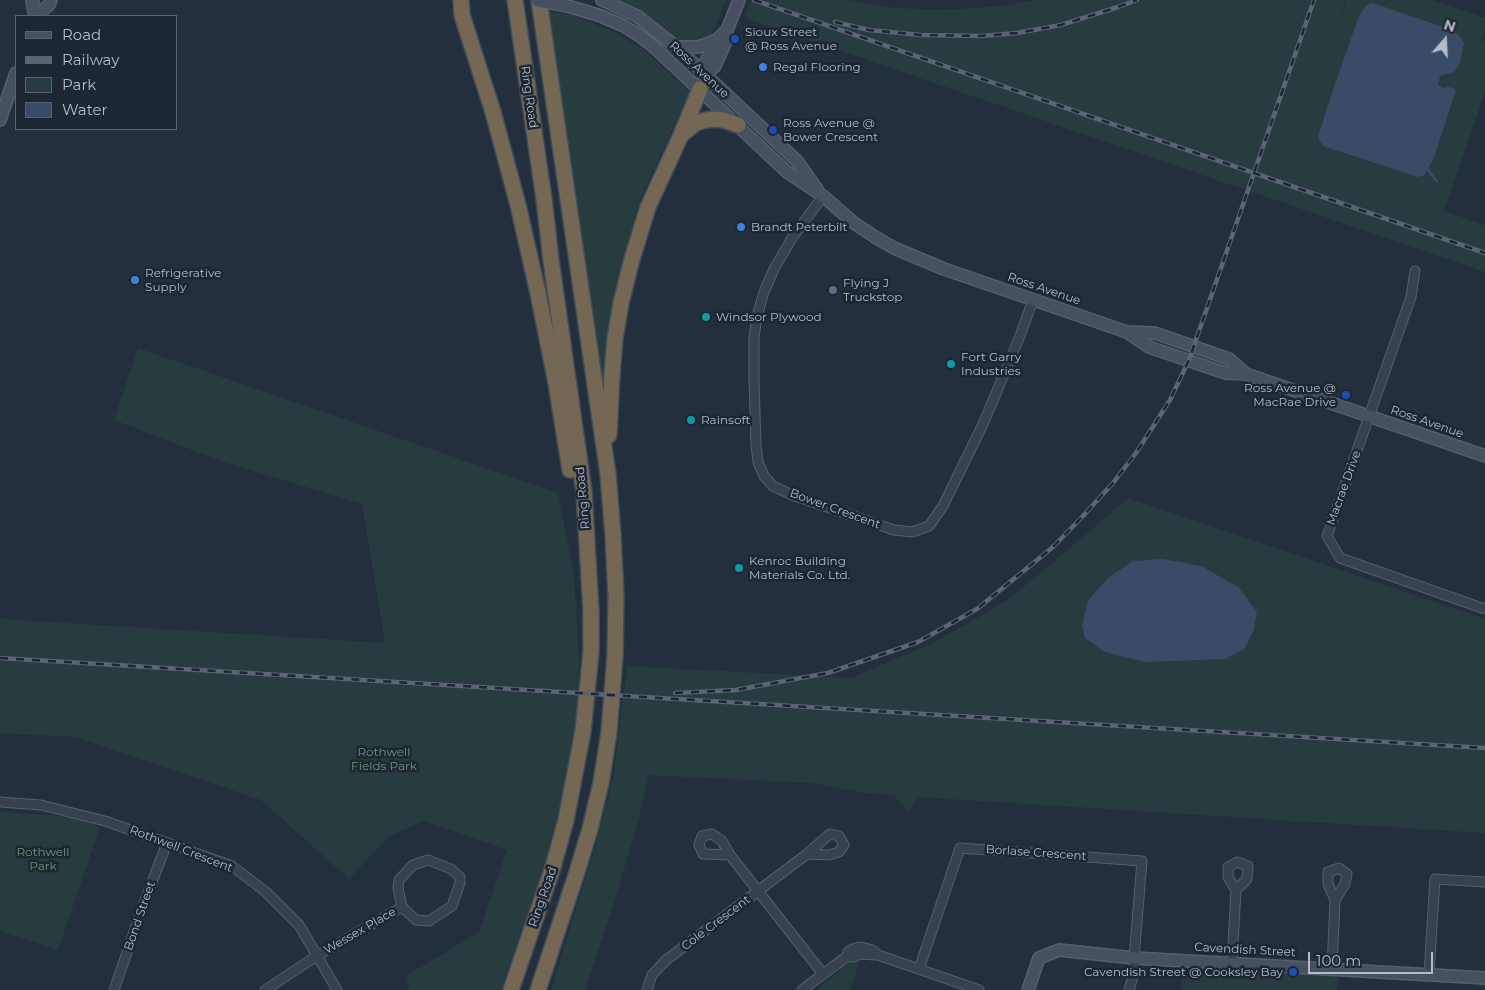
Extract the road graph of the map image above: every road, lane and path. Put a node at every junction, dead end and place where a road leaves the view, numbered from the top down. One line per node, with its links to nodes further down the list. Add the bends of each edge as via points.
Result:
1 (33, 0): 8 (main road)
2 (51, 0): 9 (main road)
3 (461, 0): 25 (highway, via 462,15 518,205 538,293)
4 (515, 0): 25 (highway, Ring Road, via 584,492)
5 (538, 0): 15 (main road, Ross Avenue, bridge, via 601,16 624,26 655,48); 24 (highway, Ring Road)
6 (602, 0): 12 (main road, Ross Avenue, via 637,16)
7 (739, 0): 10 (main road)
8 (36, 15)
9 (37, 15)
10 (727, 30): 11 (main road); 13 (main road, via 726,41 715,66)
11 (718, 39): 12 (main road, via 698,47); 13 (main road, via 706,61)
12 (676, 47): 13 (main road, Ross Avenue)
13 (706, 74): 15 (main road); 19 (main road, Ross Avenue, via 797,161)
14 (15, 75): 16 (main road)
15 (700, 89): 17 (main road, Ross Avenue); 18 (highway)
16 (0, 120)
17 (738, 125): 18 (highway, via 714,118 696,123); 19 (main road, Ross Avenue, via 787,172)
18 (681, 135): 24 (highway, via 648,207 621,302 612,374)
19 (823, 196): 21 (main road, Ross Avenue, via 854,223 894,248); 21 (street, Bower Crescent, via 774,269 757,316 754,338 758,462 764,476 774,486 792,495 894,530 912,532 929,526 943,506 984,422)
20 (1415, 271): 22 (street, Macrae Drive, via 1411,297)
21 (1033, 300): 22 (main road, Ross Avenue, via 1127,332 1149,347 1225,373 1246,374)
22 (1370, 417): 23 (main road, Ross Avenue); 26 (street, Macrae Drive, via 1327,536 1340,558)
23 (1485, 456)
24 (608, 474): 48 (highway, Ring Road, via 616,597 609,732 590,829)
25 (588, 572): 47 (highway, Ring Road, via 591,652 581,741 553,867)
26 (1485, 608)
27 (0, 802): 28 (street, Rothwell Crescent, via 50,807)
28 (167, 842): 36 (street, Rothwell Crescent, via 232,866 266,892 299,924); 44 (street, Bond Street)
29 (808, 854): 33 (street)
30 (730, 855): 33 (street)
31 (1485, 882): 42 (street, via 1435,879)
32 (1236, 890): 38 (street)
33 (758, 891): 41 (street, Cole Crescent); 49 (street, Cole Crescent, via 666,961 652,975)
34 (1336, 900): 39 (street)
35 (402, 907): 35 (street, Wessex Place, via 416,920 429,921 452,906 460,876 452,869 428,860 413,866 399,880); 36 (street, Wessex Place)
36 (318, 956): 45 (street, Wessex Place); 46 (street, Rothwell Crescent)
37 (1134, 958): 38 (main road, Cavendish Street); 40 (street, Borlase Crescent, via 1142,861 960,848); 52 (main road, Cavendish Street, via 1059,950 1039,958); 53 (street)
38 (1232, 963): 39 (main road, Cavendish Street)
39 (1332, 969): 42 (main road, Cavendish Street)
40 (919, 970): 41 (street, via 878,955 860,954 846,957); 51 (street)
41 (823, 974): 50 (street)
42 (1429, 974): 43 (main road, Cavendish Street)
43 (1485, 978)
44 (114, 990)
45 (265, 990)
46 (337, 990)
47 (511, 990)
48 (538, 990)
49 (647, 990)
50 (802, 990)
51 (979, 990)
52 (1028, 990)
53 (1129, 990)

